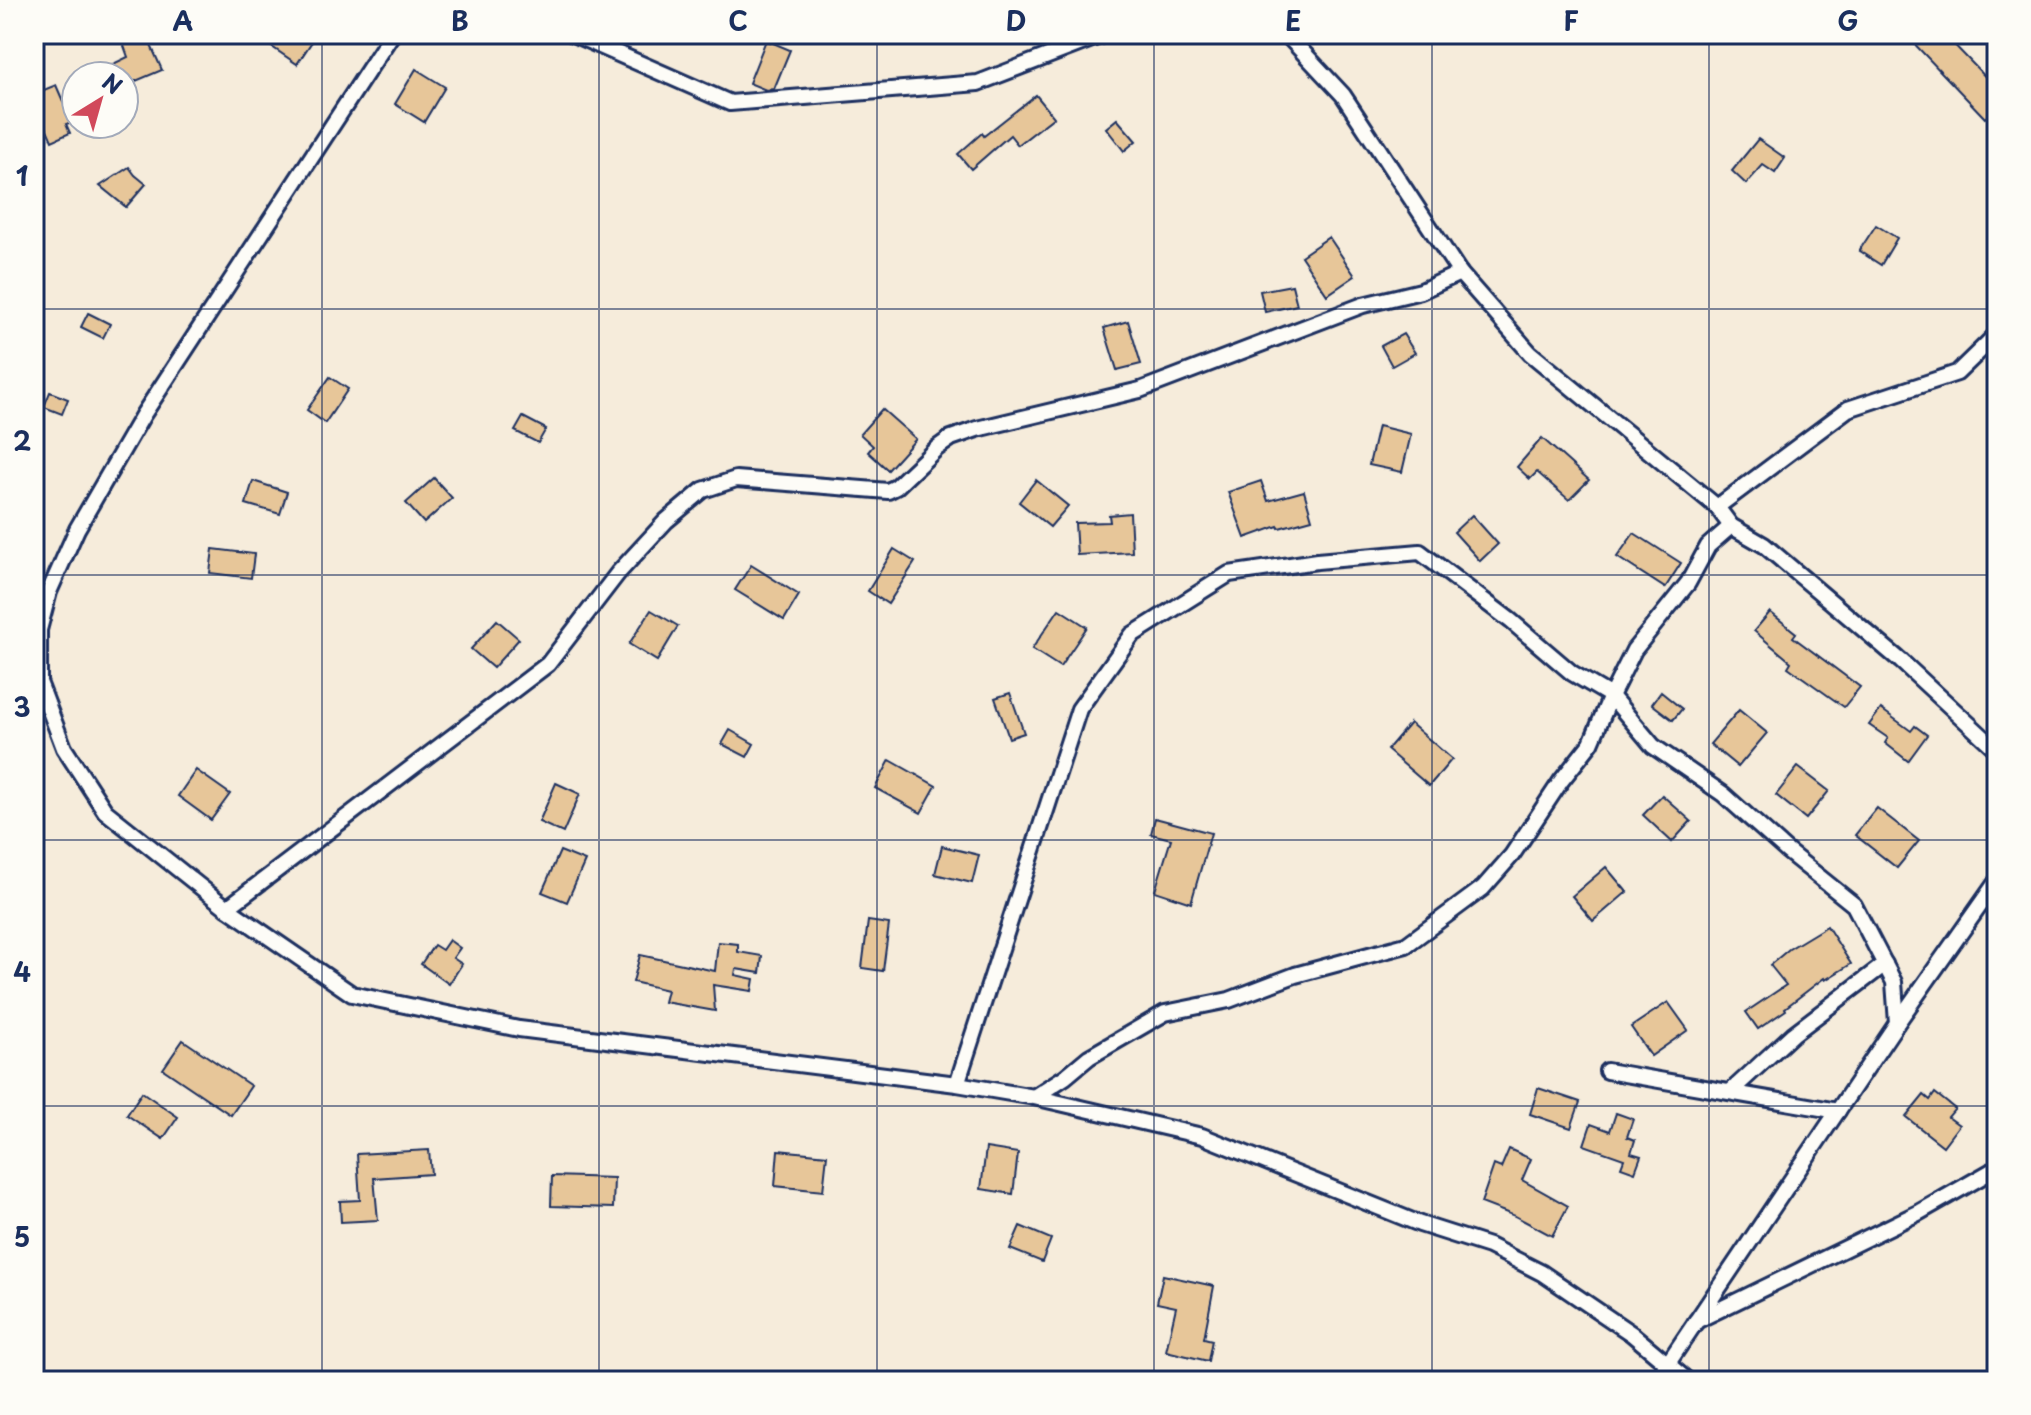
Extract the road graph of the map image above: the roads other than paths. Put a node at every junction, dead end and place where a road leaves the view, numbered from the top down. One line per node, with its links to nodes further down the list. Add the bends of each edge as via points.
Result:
1 (392, 34): 10 (street, via 143,415 77,529)
2 (573, 34): 3 (street, via 730,103 978,83)
3 (1105, 34)
4 (1286, 34): 5 (street, via 1343,95)
5 (1460, 273): 7 (street, via 1530,353); 14 (street, via 1140,390 951,438 888,491 736,479 703,490 618,573 548,664)
6 (1997, 334): 7 (street, via 1957,373 1848,409)
7 (1717, 507): 8 (street)
8 (1731, 526): 11 (street, via 1708,546 1688,583 1634,650); 12 (street, via 1764,545)
9 (34, 587): 10 (street)
10 (49, 592): 14 (street, via 39,630 39,682 64,748 105,811)
11 (1611, 696): 15 (street, via 1653,746 1723,794 1854,905); 18 (street, via 1572,673 1420,552 1229,574 1132,635 1079,709); 20 (street, via 1591,743 1512,855 1483,888 1406,945 1295,975 1229,1000 1165,1013)
12 (1997, 750)
13 (1997, 881): 16 (street)
14 (227, 908): 18 (street, via 352,994 519,1029)
15 (1885, 964): 16 (street, via 1894,982); 19 (street, via 1793,1034)
16 (1897, 1023): 21 (street)
17 (1607, 1071): 19 (street)
18 (957, 1084): 20 (street)
19 (1730, 1092): 21 (street)
20 (1034, 1097): 24 (street, via 1202,1136 1420,1224 1489,1246 1542,1273 1632,1334)
21 (1838, 1111): 23 (street)
22 (1997, 1168): 23 (street, via 1918,1213)
23 (1696, 1321): 24 (street)
24 (1667, 1365): 25 (street); 26 (street)
25 (1656, 1381)
26 (1688, 1381)

